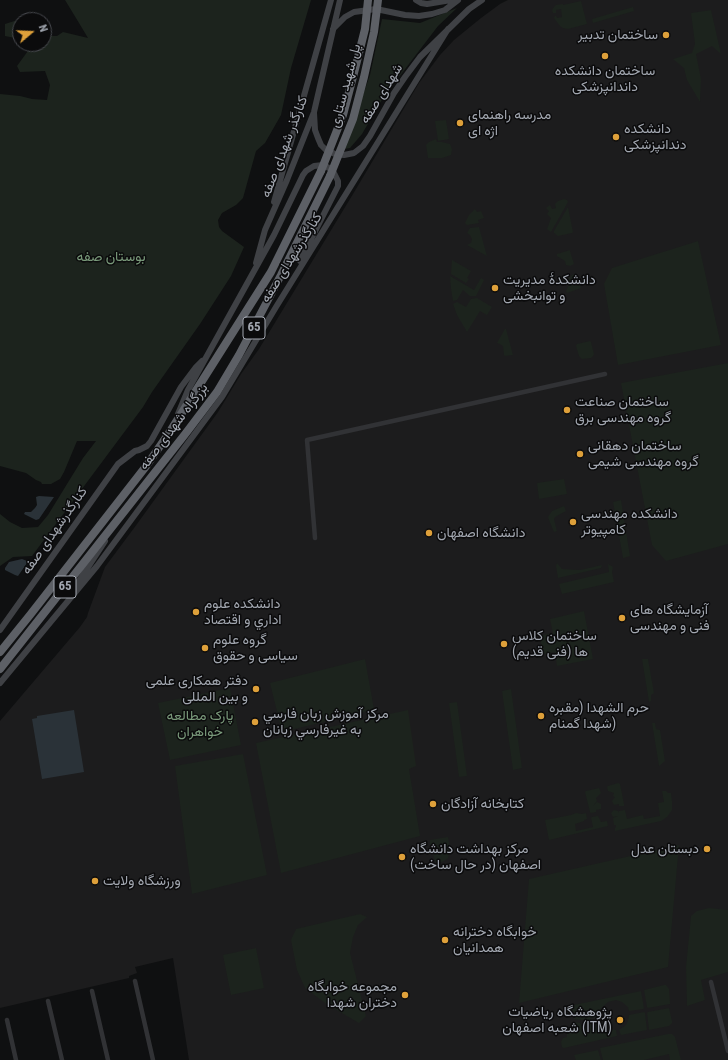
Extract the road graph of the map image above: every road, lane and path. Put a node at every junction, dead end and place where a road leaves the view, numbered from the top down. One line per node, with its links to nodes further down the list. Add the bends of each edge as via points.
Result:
1 (331, 0): 14 (main road)
2 (340, 0): 9 (main road, کنارگذر شهدای صفه)
3 (368, 0): 12 (highway, پل شهید ستاری / 65, bridge, via 354,73 342,115)
4 (378, 0): 13 (highway, پل شهید ستاری / 65, bridge, via 374,32 353,119)
5 (416, 0): 6 (main road, via 427,4)
6 (451, 0)
7 (458, 0): 9 (main road, via 445,10 419,16 376,9 354,12 345,17)
8 (482, 0): 10 (main road, شهدای صفه)
9 (334, 29): 11 (main road, کنارگذر شهدای صفه)
10 (448, 29): 11 (main road, شهدای صفه, via 405,76 370,136 354,153 335,154 321,145 315,130); 16 (main road, کنارگذرشهدای صفه)
11 (314, 112): 14 (main road, کنارگذر شهدای صفه)
12 (321, 171): 19 (highway, بزرگراه شهدای صفه / 65, via 271,272)
13 (330, 176): 20 (highway, بزرگراه شهدای صفه / 65, via 239,356 217,392)
14 (265, 230): 15 (main road, کنارگذر شهدای صفه)
15 (254, 272): 16 (main road, via 304,174 318,165 331,169 338,181 336,190); 17 (main road)
16 (276, 306): 22 (main road, کنارگذرشهدای صفه, via 222,397 106,554)
17 (208, 355): 19 (main road, via 188,390); 24 (main road, کنارگذرشهدای صفه, via 181,387 151,441 118,464)
18 (605, 374): 21 (street, via 307,440)
19 (171, 430): 25 (highway, بزرگراه شهدای صفه / 65, via 128,490)
20 (130, 504): 22 (main road); 26 (highway, بزرگراه شهدای صفه / 65)
21 (316, 538)
22 (64, 605): 23 (main road, کنارگذرشهدای صفه)
23 (58, 612): 27 (main road); 28 (main road, کنارگذرشهدای صفه)
24 (0, 630)
25 (0, 652)
26 (0, 669)
27 (0, 678)
28 (0, 683)
29 (135, 981): 38 (street)
30 (711, 982): 34 (street)
31 (92, 991): 37 (street)
32 (48, 1001): 36 (street)
33 (7, 1020): 35 (street)
34 (728, 1051)
35 (16, 1060)
36 (62, 1060)
37 (108, 1060)
38 (154, 1060)

